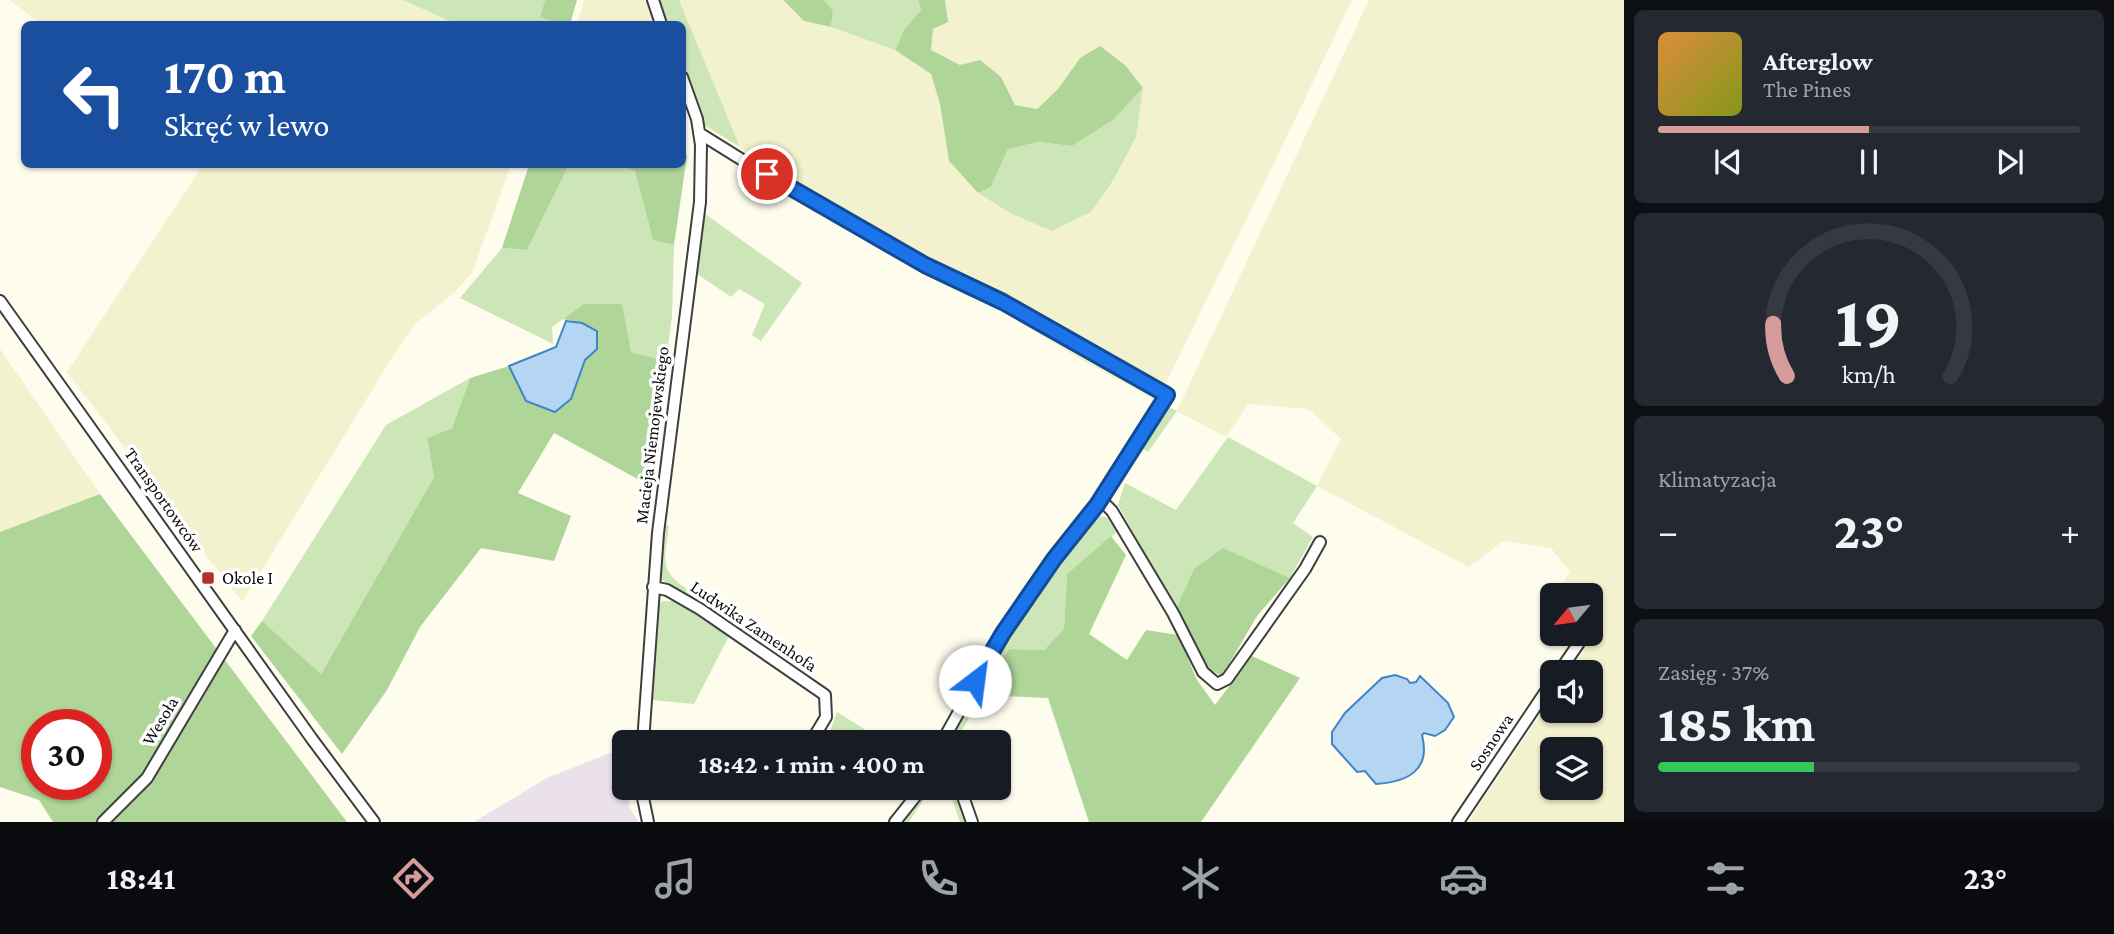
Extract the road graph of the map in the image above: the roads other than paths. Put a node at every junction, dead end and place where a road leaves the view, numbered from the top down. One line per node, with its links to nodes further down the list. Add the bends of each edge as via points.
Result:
1 (653, 0): 2 (street)
2 (660, 21)
3 (686, 88): 4 (street, Macieja Niemojewskiego)
4 (699, 133): 6 (street, via 925,265 1003,302 1167,395); 8 (street, Macieja Niemojewskiego, via 700,202)
5 (0, 301): 9 (street, Transportowców)
6 (1100, 499): 7 (street, via 1167,601 1203,673 1217,684 1227,679); 13 (street, via 1003,633)
7 (1320, 542)
8 (653, 587): 11 (street, Macieja Niemojewskiego); 12 (street, Ludwika Zamenhofa, via 700,609 825,695 826,717)
9 (234, 630): 17 (street, Wesoła, via 147,778); 18 (street, Transportowców)
10 (1540, 700): 22 (street, Sosnowa)
11 (644, 730)
12 (818, 730)
13 (949, 730)
14 (643, 800): 19 (street)
15 (912, 800): 20 (street)
16 (964, 800): 21 (street)
17 (103, 822)
18 (374, 822)
19 (648, 822)
20 (895, 822)
21 (972, 822)
22 (1458, 822)

